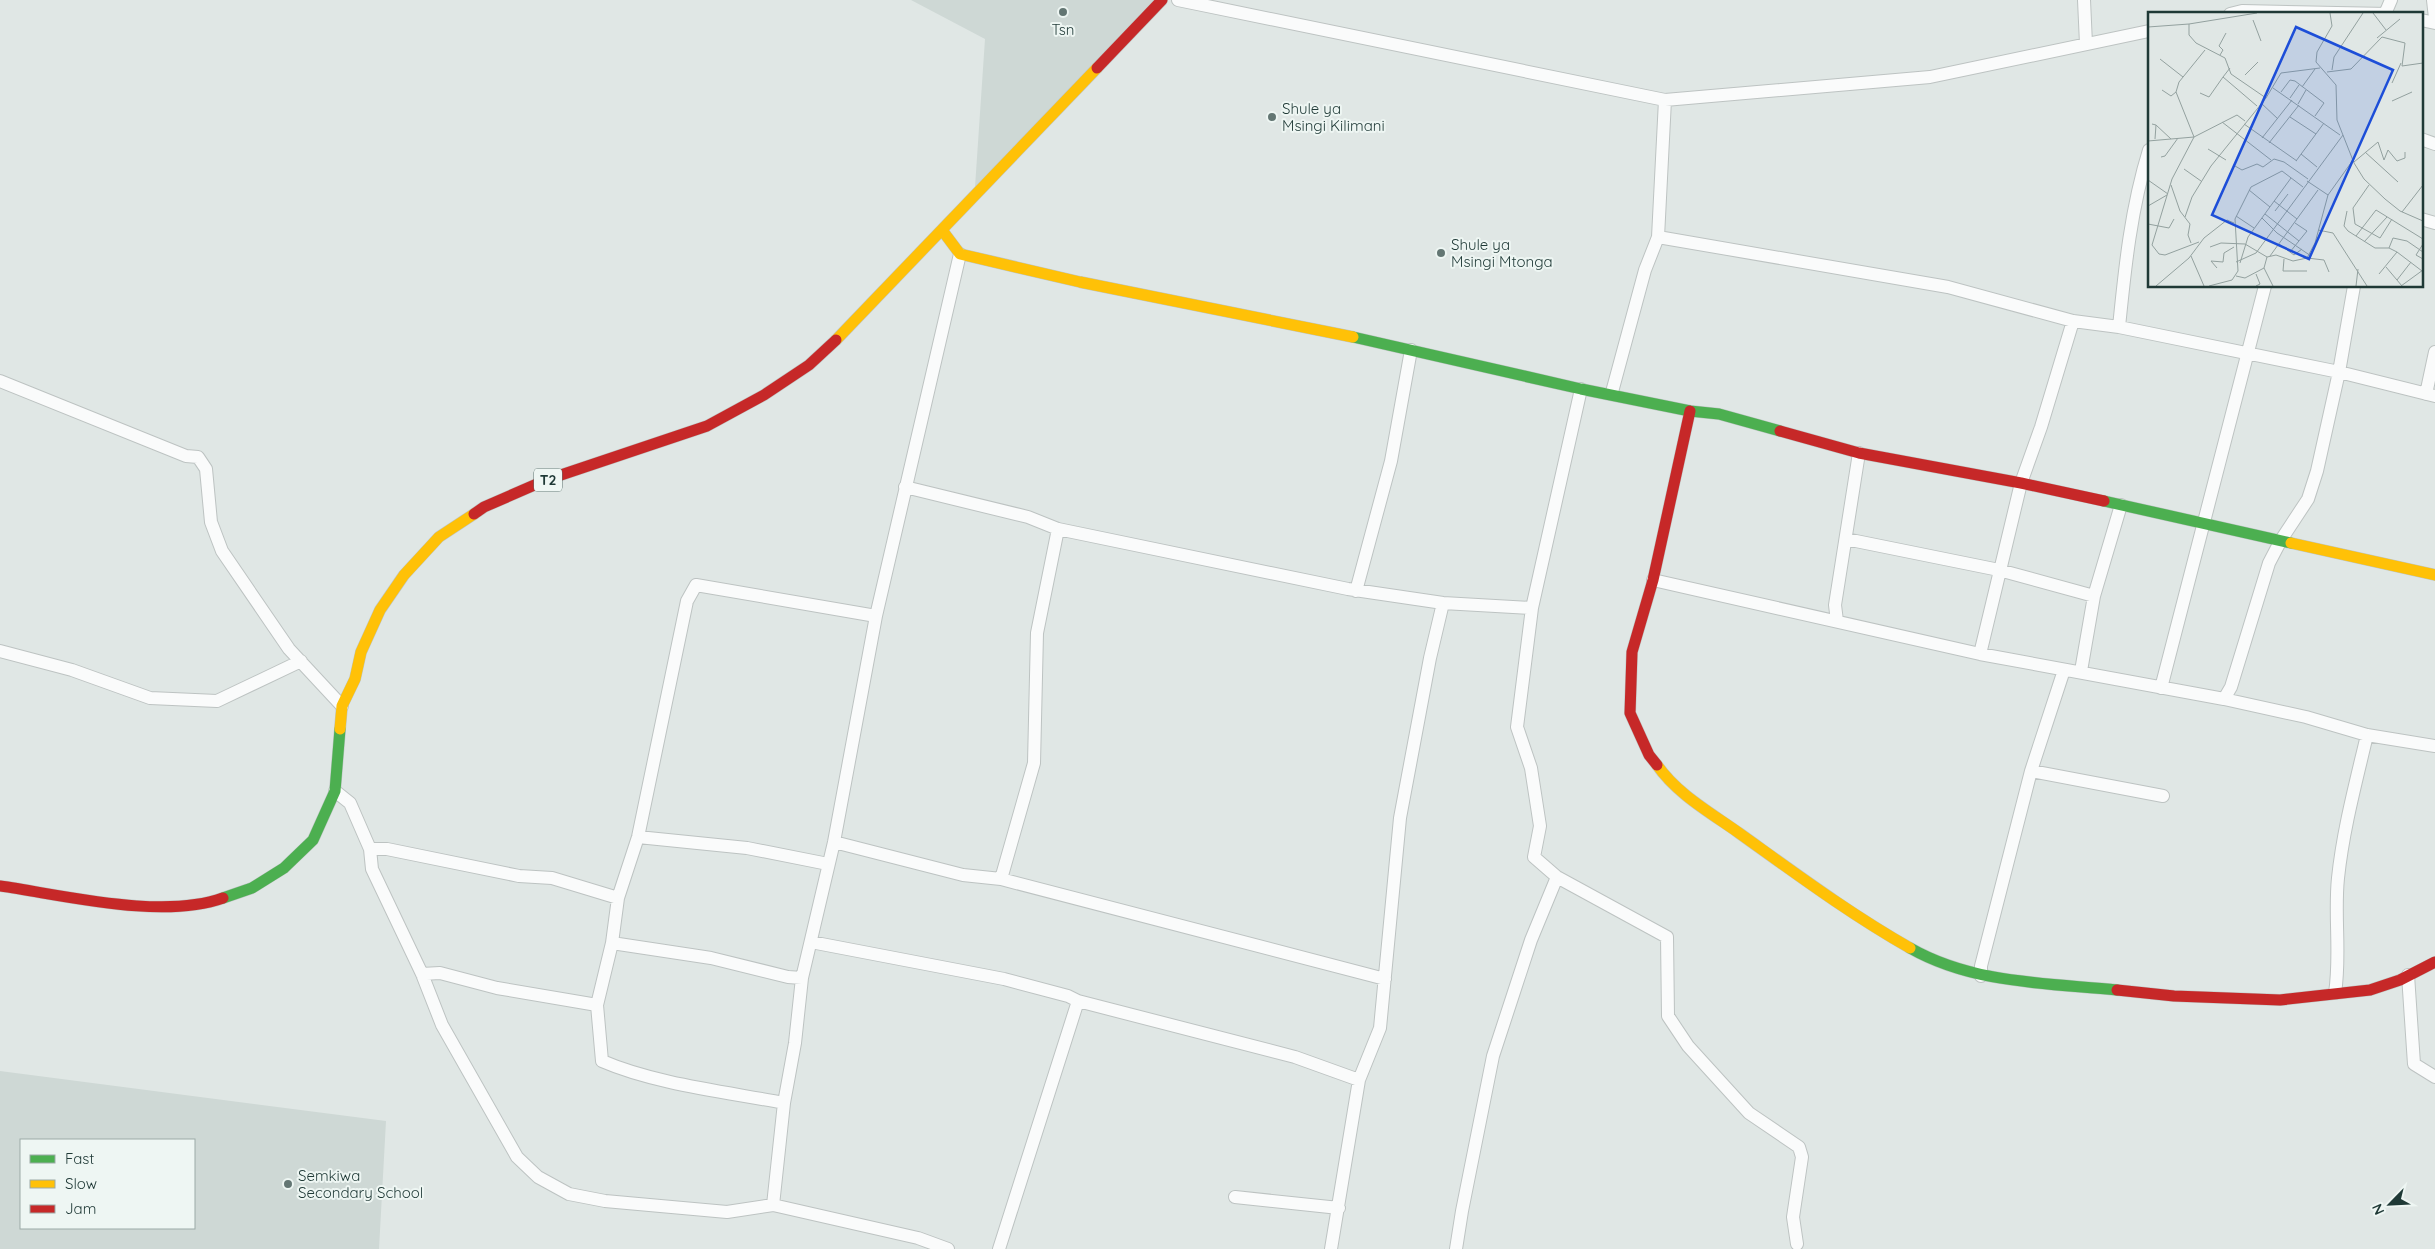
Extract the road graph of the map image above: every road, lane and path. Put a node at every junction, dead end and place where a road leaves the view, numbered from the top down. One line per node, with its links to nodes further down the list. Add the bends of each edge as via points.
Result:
1 (1162, 0): 20 (main road, T2)
2 (1178, 0): 14 (street)
3 (2084, 0): 13 (street)
4 (2391, 0): 8 (street)
5 (2433, 0): 9 (street)
6 (2238, 12): 7 (street)
7 (2290, 12)
8 (2387, 12)
9 (2435, 18)
10 (2422, 20): 11 (street)
11 (2435, 23)
12 (2148, 31): 13 (street)
13 (2086, 44): 14 (street, via 1930,77)
14 (1665, 100): 21 (street)
15 (2422, 139): 16 (street)
16 (2435, 144)
17 (2148, 153): 26 (street, via 2138,187 2128,246)
18 (2422, 219): 19 (street)
19 (2435, 224)
20 (942, 230): 22 (main road); 60 (main road, T2, via 816,359 764,396 708,426 546,480 484,507 438,537 404,575 380,610)
21 (1658, 237): 25 (street, via 1948,286); 33 (street, via 1645,270)
22 (960, 254): 27 (main road); 38 (street)
23 (2264, 288): 29 (street)
24 (2354, 288): 30 (street)
25 (2073, 321): 26 (street); 37 (street)
26 (2119, 327): 29 (street)
27 (1411, 350): 32 (main road); 47 (street, via 1391,461)
28 (2435, 352): 34 (street)
29 (2247, 354): 30 (street); 40 (street)
30 (2339, 372): 34 (street); 43 (street, via 2308,499)
31 (0, 381): 55 (street, via 186,456 198,457 206,469 211,522 222,551 289,649)
32 (1581, 389): 33 (main road); 50 (street)
33 (1612, 392): 35 (main road)
34 (2431, 395)
35 (1690, 411): 36 (main road, via 1720,413); 46 (main road)
36 (1859, 453): 37 (main road); 42 (street)
37 (2021, 483): 39 (main road); 44 (street)
38 (905, 487): 41 (street, via 1028,517); 51 (street)
39 (2121, 505): 40 (main road); 48 (street)
40 (2203, 524): 43 (main road); 58 (street)
41 (1058, 529): 47 (street); 71 (street, via 1037,633 1034,763)
42 (1846, 539): 44 (street); 52 (street, via 1835,605)
43 (2281, 540): 45 (main road); 59 (street, via 2269,563 2231,687)
44 (1999, 570): 48 (street); 54 (street)
45 (2435, 574)
46 (1653, 580): 52 (street); 79 (main road, via 1632,652 1630,713 1649,755 1663,774 1874,928 1947,966)
47 (1356, 590): 49 (street)
48 (2094, 596): 57 (street)
49 (1443, 603): 50 (street); 81 (street, via 1400,818)
50 (1532, 608): 70 (street, via 1517,727 1531,768 1540,826 1534,856)
51 (876, 616): 66 (street, via 696,585 687,601); 67 (street)
52 (1837, 621): 54 (street)
53 (0, 651): 55 (street, via 72,670 150,698 217,701)
54 (1980, 654): 56 (street)
55 (301, 661): 60 (street)
56 (2064, 670): 57 (street); 63 (street)
57 (2081, 671): 58 (street)
58 (2161, 688): 59 (street)
59 (2224, 699): 61 (street)
60 (342, 706): 64 (main road, T2)
61 (2367, 735): 62 (street); 82 (street, via 2343,840 2338,880 2338,976)
62 (2435, 746)
63 (2031, 771): 65 (street); 79 (street)
64 (335, 791): 68 (street, via 350,803); 72 (main road, T2, via 313,840 284,868 252,888 212,902 173,906 130,905)
65 (2163, 796)
66 (638, 837): 69 (street, via 747,848); 73 (street)
67 (834, 842): 69 (street); 71 (street, via 963,875)
68 (370, 849): 73 (street, via 387,849 519,876 552,878); 77 (street, via 372,869)
69 (828, 864): 74 (street)
70 (1557, 877): 92 (street, via 1666,937 1668,1016 1688,1046 1749,1113 1799,1147 1802,1157 1793,1217); 96 (street, via 1531,940 1493,1056)
71 (1001, 879): 81 (street)
72 (0, 886)
73 (618, 898): 75 (street)
74 (811, 942): 80 (street); 83 (street, via 1004,979)
75 (612, 943): 80 (street, via 711,958); 84 (street)
76 (2435, 962): 78 (main road)
77 (422, 974): 84 (street, via 440,973 497,988); 89 (street, via 442,1024 512,1149 538,1177 569,1194 605,1201 727,1212)
78 (2408, 975): 82 (main road, via 2370,990); 85 (street, via 2414,1064)
79 (1981, 976): 82 (main road, via 2184,996 2280,1000)
80 (802, 978): 87 (street)
81 (1385, 979): 86 (street, via 1380,1028)
82 (2335, 993)
83 (1078, 1001): 86 (street, via 1295,1057); 94 (street)
84 (597, 1005): 87 (street, via 602,1061 619,1068)
85 (2435, 1077)
86 (1359, 1080): 90 (street)
87 (784, 1103): 89 (street)
88 (1235, 1197): 90 (street)
89 (773, 1205): 91 (street)
90 (1339, 1208): 95 (street)
91 (917, 1243): 93 (street)
92 (1797, 1244)
93 (948, 1249)
94 (999, 1249)
95 (1331, 1249)
96 (1456, 1249)

